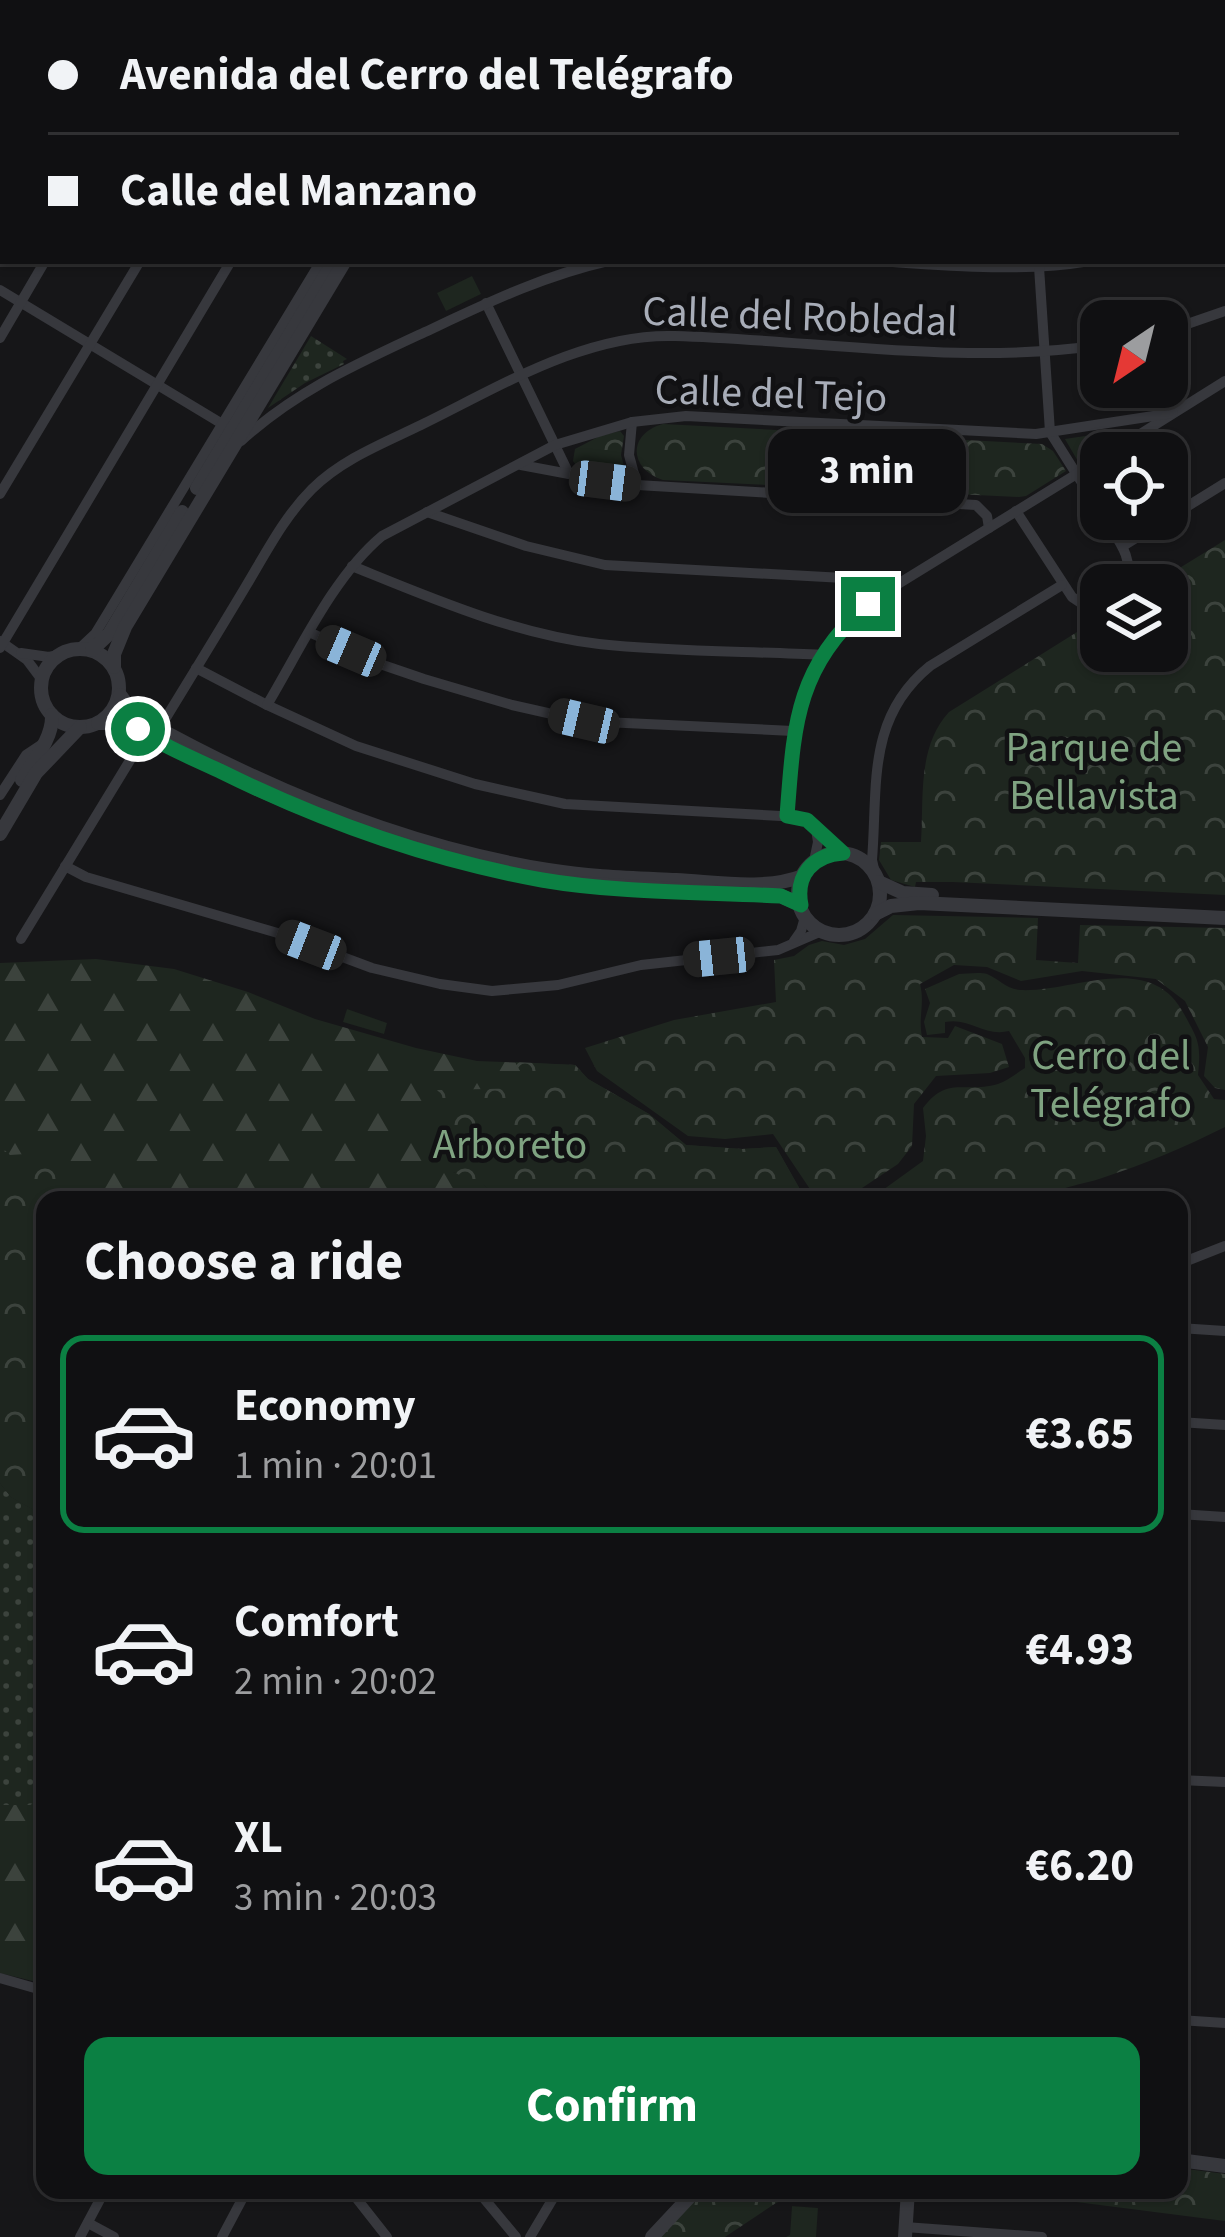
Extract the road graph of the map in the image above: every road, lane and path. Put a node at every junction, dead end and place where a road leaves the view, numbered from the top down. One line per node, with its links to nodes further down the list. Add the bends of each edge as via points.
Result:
1 (43, 264): 12 (street)
2 (138, 264): 17 (street)
3 (229, 264): 22 (street)
4 (319, 264): 25 (street)
5 (332, 264): 25 (street)
6 (343, 264): 29 (street)
7 (595, 264): 13 (street)
8 (1018, 264): 10 (street)
9 (1068, 264): 10 (street)
10 (1039, 268): 19 (street)
11 (0, 290): 12 (street)
12 (21, 303): 16 (street); 17 (street)
13 (486, 303): 20 (street); 29 (street, via 291,400)
14 (1225, 311): 15 (street)
15 (1188, 324)
16 (0, 338)
17 (90, 344): 22 (street); 37 (street)
18 (1080, 348): 19 (street, Calle del Robledal)
19 (1044, 353): 20 (street, Calle del Robledal, via 669,335 612,343); 26 (street)
20 (521, 376): 28 (street); 57 (street, Calle del Robledal, via 364,452 311,489)
21 (1225, 382): 23 (street)
22 (157, 385): 25 (street); 51 (street)
23 (1173, 413): 26 (street, Calle del Tejo); 27 (street)
24 (632, 422): 26 (street, Calle del Tejo, via 686,416); 28 (street, Calle del Tejo); 36 (street, via 628,455)
25 (227, 426): 52 (street, via 117,622)
26 (1050, 432): 33 (street)
27 (1143, 432)
28 (555, 446): 30 (street, Calle del Tejo); 32 (street)
29 (230, 452): 56 (street, via 125,627)
30 (521, 466): 32 (street); 40 (street, Calle del Tejo)
31 (1080, 472): 33 (street)
32 (568, 474): 36 (street)
33 (1076, 474): 34 (street); 39 (street)
34 (1080, 480)
35 (1225, 483): 38 (street)
36 (637, 485): 41 (street, via 976,505)
37 (0, 494)
38 (1188, 506)
39 (1016, 511): 41 (street); 47 (street)
40 (427, 512): 46 (street, Calle del Tejo, via 382,536); 48 (street, via 605,565 844,578)
41 (989, 528): 48 (street)
42 (1119, 540): 44 (street)
43 (1133, 540): 44 (street)
44 (1123, 546): 45 (street)
45 (1130, 564)
46 (352, 566): 50 (street, Calle del Tejo); 55 (street, via 516,627 598,644)
47 (1062, 585): 49 (street); 76 (street, via 930,666 899,699 877,761)
48 (885, 592): 55 (street)
49 (1080, 602)
50 (310, 633): 60 (street, Calle del Tejo); 65 (street, via 424,679 584,721)
51 (1, 644): 53 (street)
52 (86, 649): 54 (street); 56 (street)
53 (18, 652): 54 (street); 58 (street)
54 (58, 655): 58 (street)
55 (822, 655): 65 (street)
56 (114, 667): 59 (street)
57 (196, 668): 60 (street); 64 (street, Calle del Robledal)
58 (42, 680): 61 (street)
59 (120, 694): 62 (street); 64 (street)
60 (267, 705): 69 (street, via 356,746 565,804)
61 (52, 715): 63 (street); 66 (street)
62 (98, 723): 63 (street); 64 (street)
63 (80, 727): 71 (street, via 36,773)
64 (152, 731): 74 (street, Calle del Robledal); 75 (street, via 342,813 510,863 722,883); 77 (street, via 298,807 458,860 546,880 781,896)
65 (794, 731): 69 (street)
66 (44, 743): 67 (street); 68 (street)
67 (0, 795)
68 (0, 816)
69 (787, 816): 70 (street)
70 (815, 825): 72 (street); 73 (street)
71 (0, 833)
72 (843, 853): 73 (street); 76 (street, via 866,862)
73 (814, 861): 75 (street)
74 (65, 866): 81 (street, Calle del Robledal); 82 (street, via 372,968 493,992)
75 (803, 876): 77 (street)
76 (877, 878): 78 (street); 79 (street, via 889,889 919,894)
77 (803, 911): 80 (street); 82 (street)
78 (875, 914): 79 (street, via 901,904); 80 (street, via 852,933)
79 (1225, 914)
80 (822, 931): 82 (street)
81 (21, 939)
82 (788, 947)
83 (1225, 1246): 84 (street)
84 (1188, 1260)
85 (1188, 1329): 86 (street)
86 (1225, 1331)
87 (1188, 1423): 88 (street)
88 (1225, 1425)
89 (1188, 1514): 90 (street)
90 (1225, 1516)
91 (1188, 1781): 92 (street)
92 (1225, 1783)
93 (0, 1978): 94 (street)
94 (36, 1988)
95 (1188, 2021): 96 (street)
96 (1225, 2023)
97 (1188, 2161): 98 (street)
98 (1225, 2166)
99 (100, 2199): 106 (street)
100 (242, 2199): 111 (street)
101 (357, 2199): 107 (street)
102 (484, 2199): 114 (street)
103 (553, 2199): 115 (street)
104 (686, 2199): 116 (street)
105 (907, 2199): 108 (street)
106 (88, 2223): 109 (street); 110 (street)
107 (377, 2224): 112 (street); 113 (street)
108 (905, 2232): 117 (street)
109 (80, 2237)
110 (114, 2237)
111 (223, 2237)
112 (365, 2237)
113 (387, 2237)
114 (516, 2237)
115 (530, 2237)
116 (652, 2237)
117 (1042, 2237)

